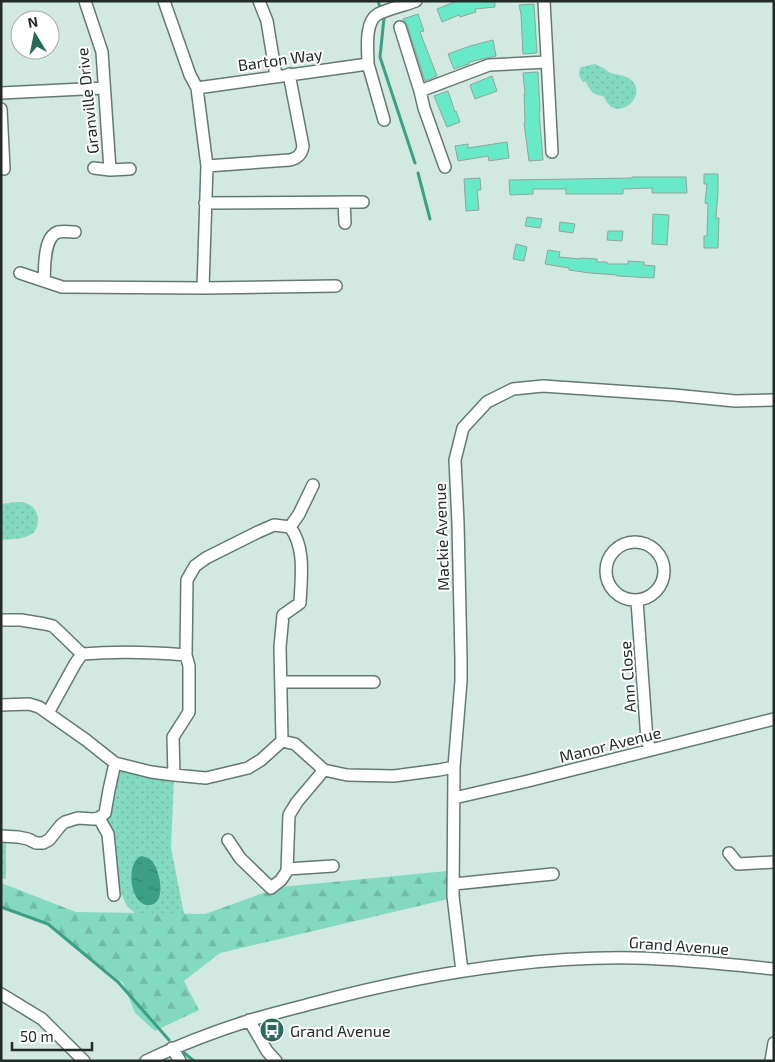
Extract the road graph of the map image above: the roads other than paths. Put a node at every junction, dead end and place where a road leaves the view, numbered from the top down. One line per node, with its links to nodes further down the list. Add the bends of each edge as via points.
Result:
1 (85, 1): 12 (street, Granville Drive, via 102,52)
2 (164, 1): 13 (street)
3 (260, 1): 11 (street, via 267,21)
4 (416, 1): 6 (street)
5 (544, 1): 8 (street)
6 (394, 5): 9 (street, via 376,15 369,24)
7 (400, 27): 14 (street)
8 (546, 62): 14 (street, via 489,65); 18 (street)
9 (368, 64): 10 (street, Barton Way); 17 (street)
10 (288, 74): 11 (street, Barton Way); 19 (street, via 302,153 290,160)
11 (276, 76): 13 (street, Barton Way)
12 (104, 88): 15 (street); 24 (street, Granville Drive)
13 (197, 88): 19 (street)
14 (420, 92): 20 (street)
15 (1, 94)
16 (1, 109): 22 (street)
17 (384, 120)
18 (552, 152)
19 (207, 166): 27 (street)
20 (445, 167)
21 (94, 168): 24 (street)
22 (4, 169)
23 (130, 169): 24 (street)
24 (110, 170)
25 (344, 202): 26 (street); 27 (street); 28 (street)
26 (362, 202)
27 (205, 203): 33 (street)
28 (345, 223)
29 (75, 232): 31 (street, via 58,232 50,239)
30 (20, 273): 31 (street)
31 (44, 281): 33 (street, via 62,287)
32 (336, 286): 33 (street)
33 (203, 288)
34 (774, 400): 49 (street, Mackie Avenue, via 735,401 543,386 513,389 487,402 463,428 455,460 461,681)
35 (313, 485): 36 (street)
36 (290, 527): 40 (street, via 274,525 195,566 187,580); 41 (street, via 299,545 300,603 283,615)
37 (637, 601): 37 (street, via 618,596 609,584 606,569 614,551 632,542 651,546 663,560 665,569 664,578 654,594); 47 (street, Ann Close)
38 (1, 620): 39 (street, via 53,626)
39 (82, 654): 40 (street); 44 (street)
40 (186, 655): 51 (street, via 189,712 173,737)
41 (281, 682): 42 (street); 46 (street)
42 (374, 682)
43 (1, 705): 44 (street, via 29,704)
44 (48, 713): 48 (street)
45 (774, 719): 47 (street, Manor Avenue)
46 (282, 741): 50 (street, via 295,744); 51 (street, via 248,768 206,778)
47 (650, 750): 52 (street, Manor Avenue)
48 (115, 763): 51 (street); 53 (street, via 105,813)
49 (454, 766): 50 (street, via 394,776); 52 (street, Mackie Avenue)
50 (324, 770): 59 (street, via 289,815)
51 (174, 775)
52 (454, 798): 61 (street, Mackie Avenue)
53 (99, 818): 54 (street, via 65,822 43,843); 62 (street, via 108,834)
54 (1, 836)
55 (228, 840): 59 (street, via 240,858 271,888)
56 (729, 853): 57 (street, via 738,864)
57 (774, 862)
58 (333, 866): 59 (street)
59 (287, 869)
60 (553, 874): 61 (street)
61 (454, 884): 64 (street, Mackie Avenue)
62 (114, 895)
63 (774, 970): 64 (street, Grand Avenue, via 687,960 633,958 579,959)
64 (462, 971): 66 (street, Grand Avenue, via 370,988)
65 (1, 994): 69 (street, via 42,1019)
66 (249, 1020): 68 (street, Grand Avenue); 72 (street, via 266,1051)
67 (774, 1043): 73 (street)
68 (172, 1048): 70 (street, Grand Avenue); 71 (street)
69 (84, 1061)
70 (146, 1061)
71 (180, 1061)
72 (276, 1061)
73 (771, 1061)

